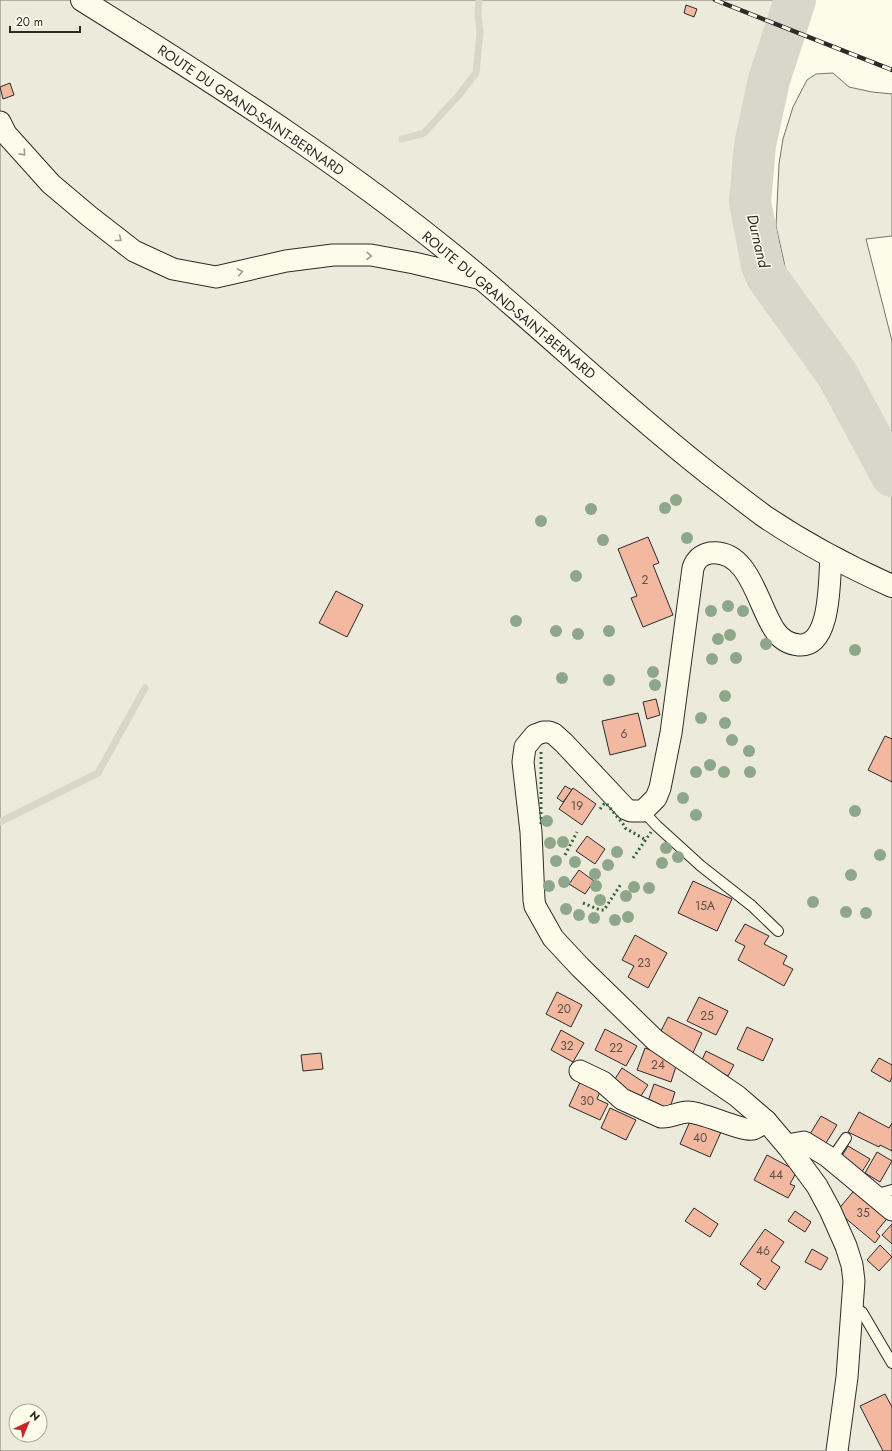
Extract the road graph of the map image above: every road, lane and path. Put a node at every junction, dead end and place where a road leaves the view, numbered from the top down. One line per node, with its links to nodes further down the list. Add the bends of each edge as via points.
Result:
1 (82, 0): 3 (main road, ROUTE DU GRAND-SAINT-BERNARD, via 161,49 349,176)
2 (0, 122): 3 (street, one-way to 3, via 6,134 51,184 134,251 173,269 216,277 286,261 333,256 371,256)
3 (482, 279): 4 (main road, ROUTE DU GRAND-SAINT-BERNARD, via 688,457 763,515)
4 (831, 556): 5 (main road, ROUTE DU GRAND-SAINT-BERNARD); 6 (street, via 828,599 822,630 805,645 792,644 779,636 751,582 739,564 729,556 709,553 695,562 671,733 660,788 656,798)
5 (892, 586)
6 (643, 811): 7 (lane, via 701,866 752,906); 9 (street, via 626,809 554,734 542,732 535,735 525,747 523,762 536,906 565,952 642,1028 672,1053 742,1100)
7 (778, 931)
8 (580, 1071): 9 (street, via 603,1082 622,1099 661,1117 667,1118 688,1112 752,1130)
9 (766, 1121): 11 (street)
10 (846, 1138): 12 (lane)
11 (787, 1145): 12 (street, via 804,1142); 15 (street, via 817,1186 844,1241 852,1266)
12 (831, 1160): 13 (street)
13 (883, 1192): 14 (street)
14 (892, 1210)
15 (853, 1307): 16 (lane, via 862,1312); 17 (street)
16 (892, 1363)
17 (837, 1451)

